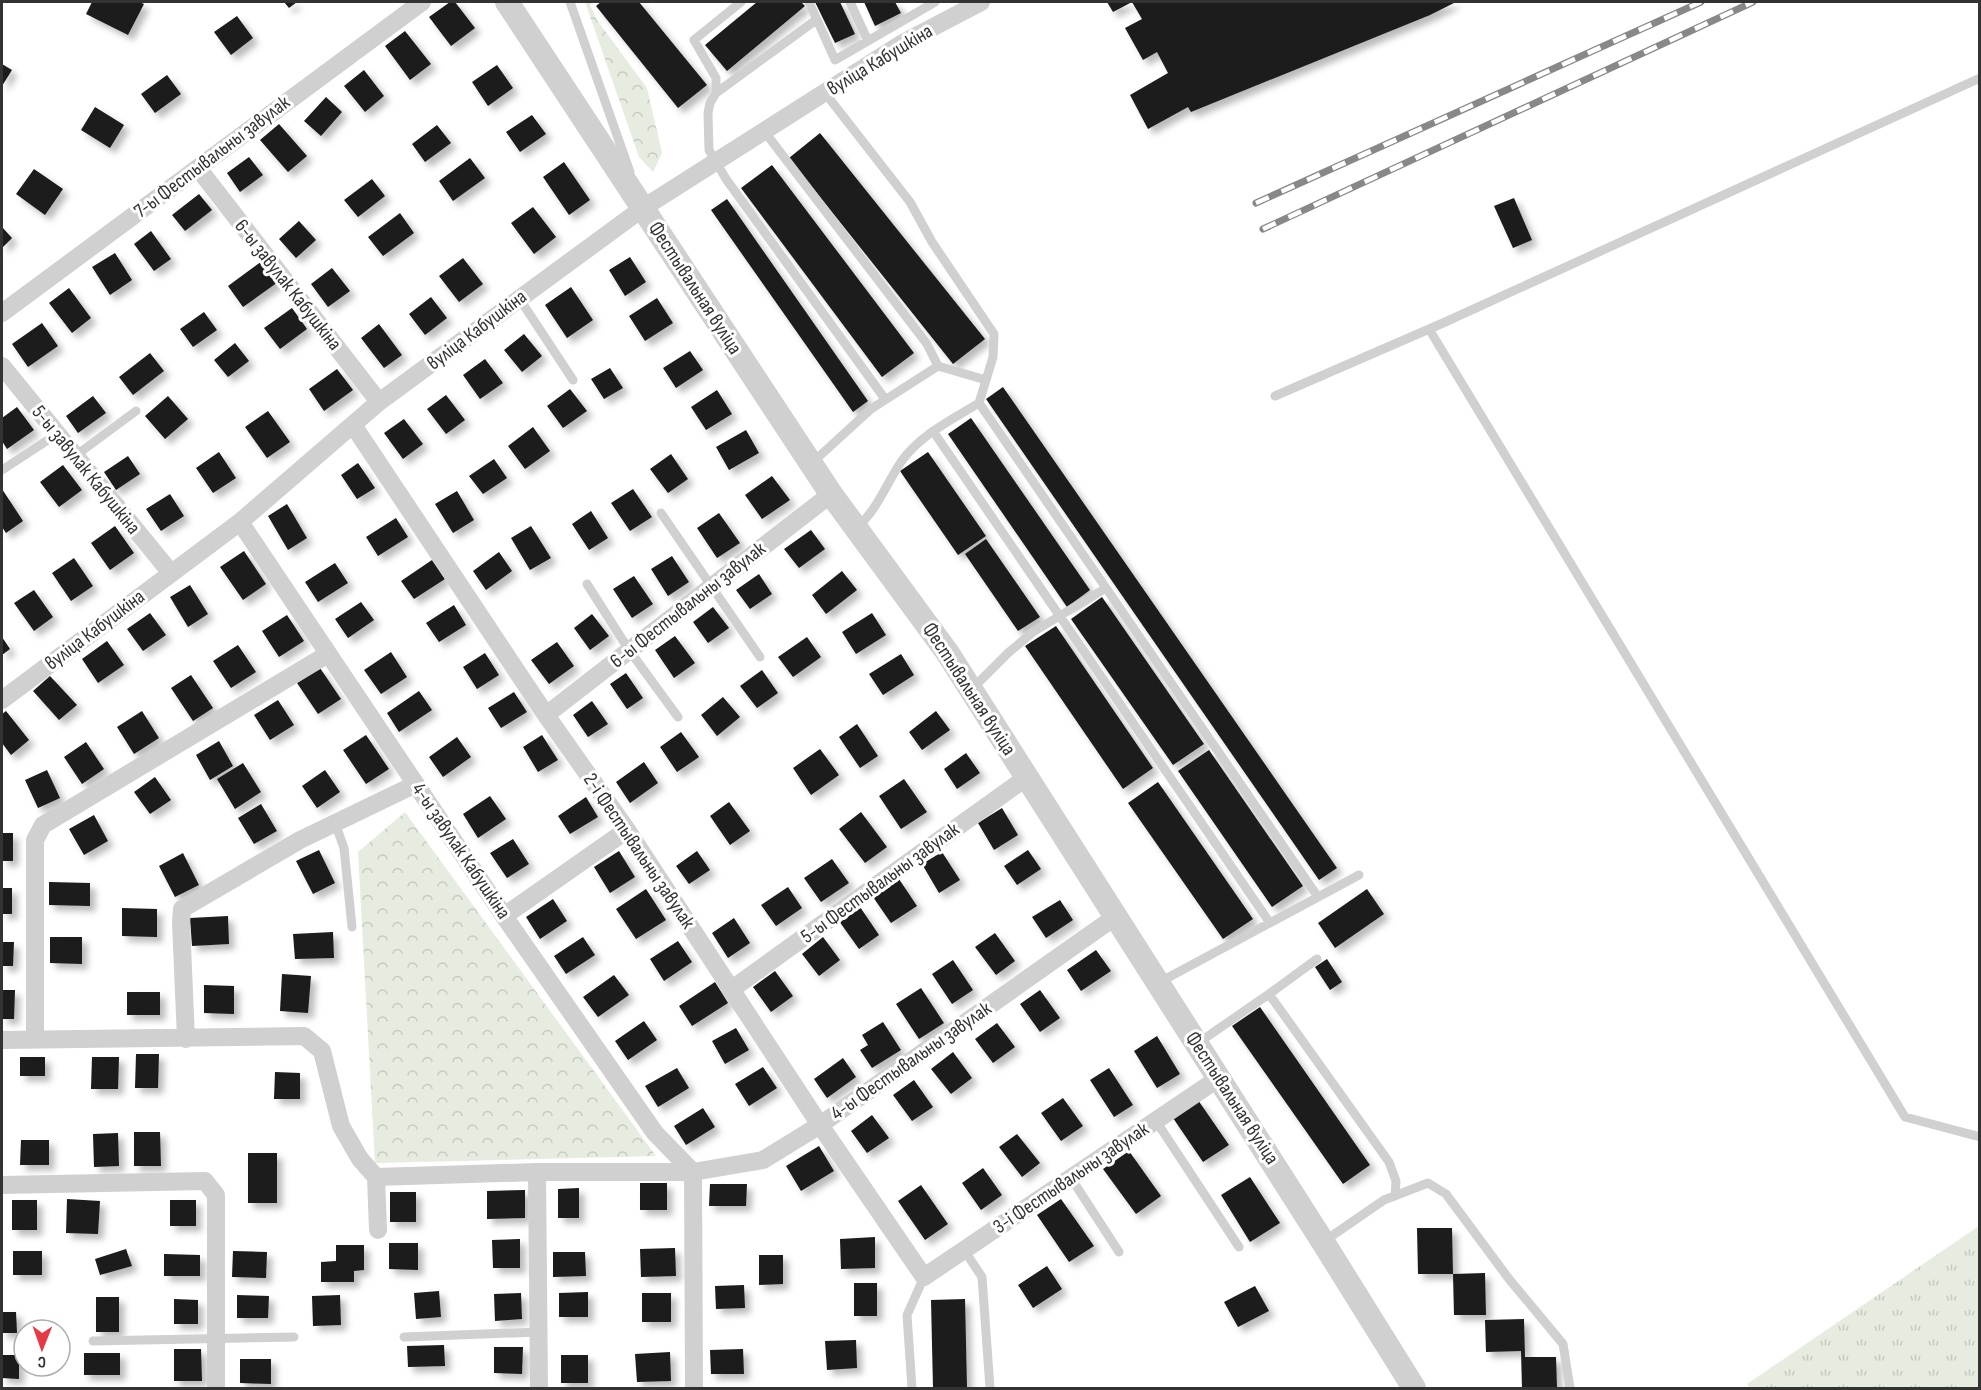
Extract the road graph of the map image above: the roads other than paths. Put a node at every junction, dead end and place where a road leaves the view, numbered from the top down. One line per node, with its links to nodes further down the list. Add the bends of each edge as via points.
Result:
1 (422, 2): 18 (street, 7-ы Фестывальны завулак)
2 (507, 2): 19 (street, Фестывальная вуліца)
3 (570, 2): 19 (lane)
4 (741, 2): 14 (lane, via 694,40 716,78)
5 (809, 2): 11 (lane)
6 (850, 2): 12 (lane)
7 (912, 2): 10 (lane)
8 (935, 2): 10 (lane)
9 (981, 2): 15 (street, вуліца Кабушкіна, via 901,44)
10 (918, 12): 12 (lane)
11 (816, 20): 12 (lane, via 835,60); 14 (lane)
12 (868, 41)
13 (1980, 78): 22 (lane)
14 (716, 93): 17 (lane, via 708,113 709,150)
15 (825, 93): 16 (street, вуліца Кабушкіна); 26 (lane, via 910,202 994,334)
16 (764, 131): 17 (street, вуліца Кабушкіна); 24 (lane, via 927,344)
17 (716, 162): 19 (street, вуліца Кабушкіна); 28 (lane)
18 (198, 168): 21 (street, 7-ы Фестывальны завулак); 29 (street, 6-ы завулак Кабушкіна)
19 (643, 208): 20 (street, вуліца Кабушкіна); 36 (street, Фестывальная вуліца)
20 (519, 298): 25 (lane); 29 (street, вуліца Кабушкіна)
21 (2, 313)
22 (1430, 329): 27 (lane); 75 (lane, via 1905,1117)
23 (2, 366): 34 (street, 5-ы завулак Кабушкіна)
24 (938, 366): 26 (lane); 28 (lane)
25 (573, 380)
26 (986, 380): 30 (lane)
27 (1275, 396)
28 (885, 399): 36 (lane)
29 (379, 402): 32 (street, вуліца Кабушкіна)
30 (979, 403): 33 (lane); 45 (lane)
31 (136, 411): 35 (lane)
32 (353, 425): 40 (street, вуліца Кабушкіна); 52 (street, 2-і Фестывальны завулак)
33 (933, 431): 41 (lane, via 902,460 870,515); 46 (lane)
34 (57, 434): 35 (street, 5-ы завулак Кабушкіна); 37 (lane)
35 (75, 456): 42 (street, 5-ы завулак Кабушкіна)
36 (811, 464): 38 (street, Фестывальная вуліца)
37 (2, 470)
38 (831, 494): 41 (street, Фестывальная вуліца); 44 (street, 6-ы Фестывальны завулак)
39 (661, 513): 44 (lane)
40 (240, 522): 42 (street, вуліца Кабушкіна); 48 (street, 4-ы завулак Кабушкіна)
41 (856, 528): 50 (street, Фестывальная вуліца)
42 (171, 573): 51 (street, вуліца Кабушкіна)
43 (587, 584): 47 (lane)
44 (711, 587): 47 (street, 6-ы Фестывальны завулак); 49 (lane)
45 (1106, 588): 46 (lane); 59 (lane)
46 (1060, 616): 50 (lane, via 1033,632); 62 (lane)
47 (629, 651): 52 (street, 6-ы Фестывальны завулак); 53 (lane)
48 (328, 654): 55 (street, 4-ы завулак Кабушкіна); 68 (street, via 43,825 35,840)
49 (760, 657)
50 (971, 690): 54 (street, Фестывальная вуліца)
51 (2, 700)
52 (546, 716): 57 (street, 2-і Фестывальны завулак)
53 (678, 717)
54 (1027, 777): 61 (street, Фестывальная вуліца); 66 (street, 5-ы Фестывальны завулак)
55 (416, 784): 56 (street); 60 (street, 4-ы завулак Кабушкіна)
56 (335, 823): 63 (lane, via 344,848); 69 (street, via 182,909)
57 (627, 830): 60 (street); 66 (street, 2-і Фестывальны завулак)
58 (1359, 875): 59 (lane)
59 (1318, 897): 62 (lane)
60 (504, 916): 77 (street, 4-ы завулак Кабушкіна, via 655,1133)
61 (1115, 916): 65 (street, Фестывальная вуліца); 74 (street, 4-ы Фестывальны завулак)
62 (1270, 923): 65 (lane)
63 (352, 927)
64 (1317, 958): 67 (lane)
65 (1158, 983): 71 (street, Фестывальная вуліца)
66 (732, 989): 74 (street, 2-і Фестывальны завулак)
67 (1269, 994): 71 (lane); 81 (lane, via 1389,1162 1396,1181)
68 (35, 1039): 69 (street); 70 (street)
69 (186, 1039): 78 (street, via 304,1036 322,1051 341,1126 360,1159)
70 (2, 1040)
71 (1196, 1044): 72 (street, Фестывальная вуліца)
72 (1219, 1078): 73 (street, 3-і Фестывальны завулак); 83 (street, Фестывальная вуліца)
73 (1156, 1121): 79 (street, 3-і Фестывальны завулак); 84 (lane)
74 (820, 1125): 77 (street, 4-ы Фестывальны завулак, via 763,1160); 87 (street, 2-і Фестывальны завулак)
75 (1980, 1137)
76 (537, 1172): 77 (street, 4-ы Фестывальны завулак); 78 (street, 4-ы Фестывальны завулак); 88 (street)
77 (693, 1172): 95 (street)
78 (376, 1177): 82 (street)
79 (1071, 1178): 85 (street, 3-і Фестывальны завулак); 86 (lane)
80 (2, 1185): 91 (street, via 205,1181 216,1196)
81 (1395, 1196): 83 (lane); 99 (lane, via 1428,1183 1446,1194 1563,1344)
82 (378, 1230)
83 (1323, 1242): 98 (street, Фестывальная вуліца)
84 (1239, 1247)
85 (964, 1250): 87 (street, 3-і Фестывальны завулак); 97 (lane, via 982,1277)
86 (1119, 1252)
87 (924, 1277): 96 (lane, via 907,1315)
88 (539, 1332): 89 (lane); 94 (street)
89 (404, 1336)
90 (294, 1337): 91 (lane)
91 (215, 1340): 92 (lane); 93 (street)
92 (93, 1341)
93 (216, 1389)
94 (539, 1389)
95 (694, 1389)
96 (912, 1389)
97 (990, 1389)
98 (1414, 1389)
99 (1569, 1389)

